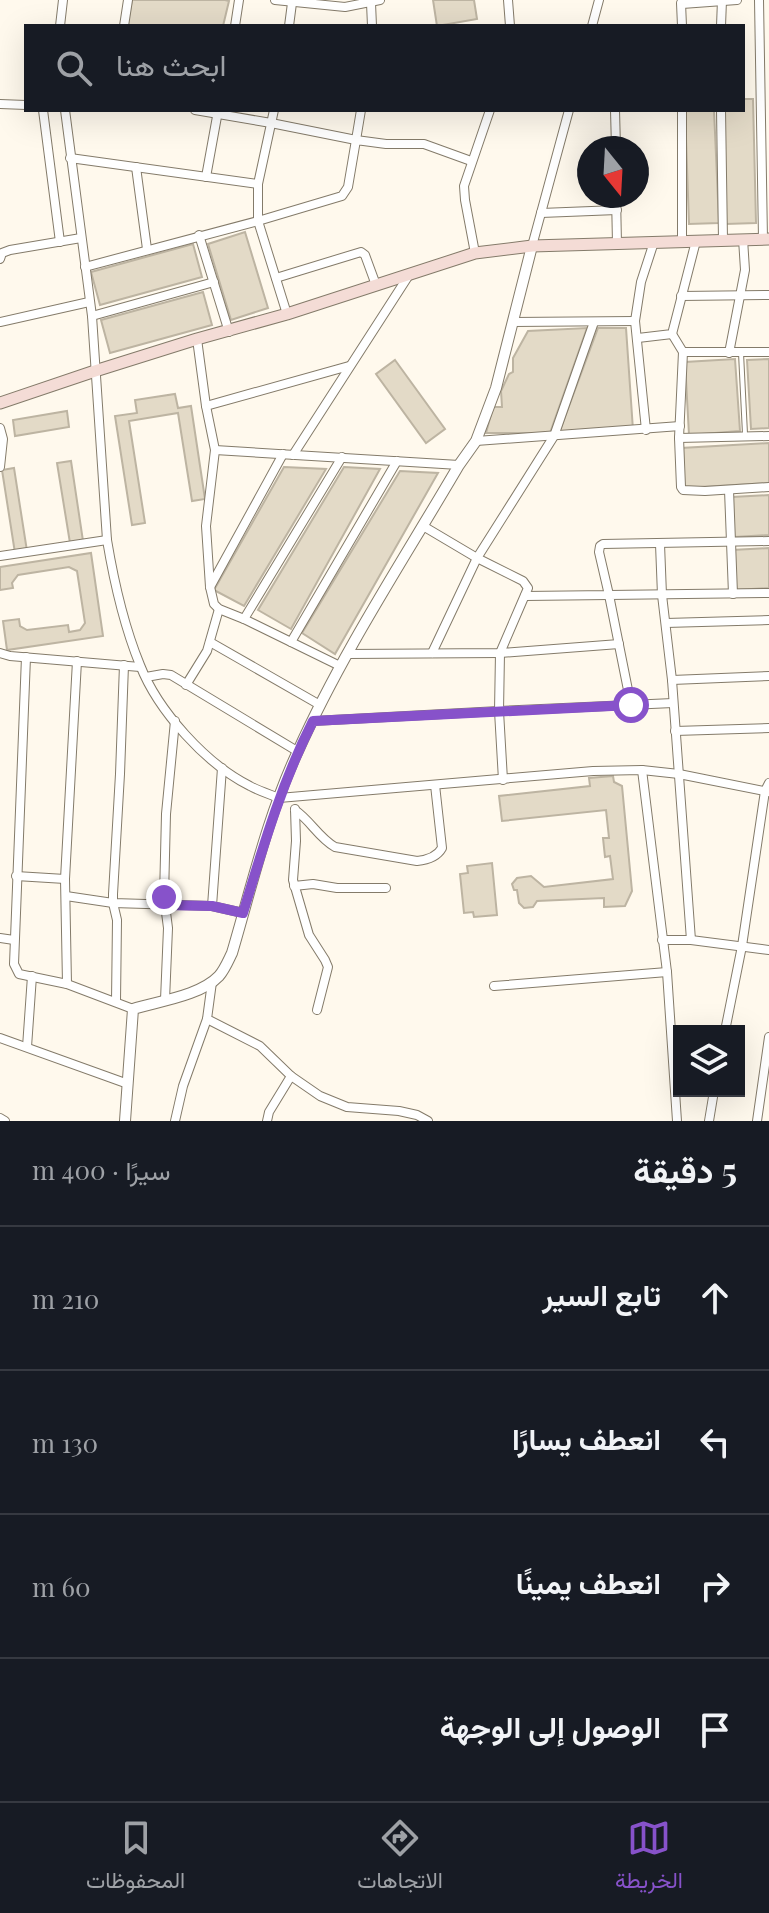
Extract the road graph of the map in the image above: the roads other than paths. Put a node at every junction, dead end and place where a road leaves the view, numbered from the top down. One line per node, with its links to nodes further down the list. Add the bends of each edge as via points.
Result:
1 (63, 0): 14 (street)
2 (128, 0): 15 (street)
3 (239, 0): 16 (street)
4 (275, 0): 12 (street)
5 (508, 0): 19 (street)
6 (599, 0): 20 (street)
7 (722, 0): 8 (street); 11 (street); 22 (street)
8 (737, 0)
9 (759, 0): 49 (street)
10 (375, 1): 13 (street); 18 (street)
11 (681, 2): 21 (street)
12 (292, 3): 13 (street); 17 (street)
13 (345, 3)
14 (62, 24)
15 (124, 24)
16 (235, 24)
17 (289, 24)
18 (372, 24)
19 (511, 24)
20 (593, 24)
21 (682, 24)
22 (721, 24)
23 (0, 104): 24 (street)
24 (24, 105)
25 (43, 112): 53 (street)
26 (65, 112): 38 (street)
27 (217, 112): 35 (street); 41 (street)
28 (274, 112): 35 (street)
29 (361, 112): 37 (street)
30 (489, 112): 39 (street)
31 (568, 112): 44 (street)
32 (615, 112): 36 (street)
33 (682, 112): 51 (street)
34 (721, 112): 50 (street)
35 (271, 123): 37 (street); 42 (street)
36 (616, 136)
37 (356, 140): 39 (street, via 424,144); 45 (street, via 342,196)
38 (70, 158): 40 (street); 47 (street)
39 (471, 161): 58 (street, via 464,186)
40 (136, 167): 41 (street); 57 (street)
41 (206, 177): 42 (street)
42 (258, 184): 45 (street)
43 (617, 210): 44 (street); 55 (street)
44 (541, 213): 56 (street)
45 (258, 221): 46 (street); 62 (street)
46 (199, 235): 57 (street); 63 (street)
47 (81, 238): 53 (street); 60 (street)
48 (743, 239): 49 (main road); 50 (main road); 67 (street)
49 (766, 239)
50 (723, 240): 52 (main road)
51 (682, 241): 52 (main road); 54 (main road)
52 (696, 241): 66 (street)
53 (60, 242): 59 (street, via 10,250)
54 (654, 242): 55 (main road); 71 (street)
55 (617, 244): 56 (main road)
56 (532, 246): 58 (main road); 73 (street)
57 (147, 249): 60 (street)
58 (475, 253): 61 (main road)
59 (0, 259)
60 (85, 267): 68 (street)
61 (409, 275): 64 (main road); 83 (street)
62 (276, 278): 64 (street, via 361,252); 69 (street)
63 (214, 282): 70 (street); 75 (street)
64 (376, 285): 69 (main road)
65 (769, 295): 67 (street)
66 (681, 296): 67 (street); 76 (street)
67 (741, 296): 81 (street)
68 (89, 302): 70 (street); 72 (street)
69 (287, 314): 75 (main road)
70 (92, 316): 84 (street)
71 (635, 321): 74 (street); 77 (street)
72 (0, 322)
73 (513, 322): 74 (street); 94 (street)
74 (594, 322): 90 (street)
75 (229, 332): 78 (main road)
76 (672, 334): 77 (street); 79 (street)
77 (638, 338): 89 (street)
78 (197, 339): 84 (main road); 86 (street)
79 (683, 352): 81 (street); 87 (street)
80 (769, 352): 82 (street)
81 (729, 353): 82 (street)
82 (741, 353): 92 (lane)
83 (350, 366): 86 (street); 96 (street)
84 (95, 371): 85 (main road); 104 (street)
85 (0, 403)
86 (206, 406): 95 (street)
87 (680, 426): 89 (street); 93 (street)
88 (0, 428): 100 (street)
89 (646, 430): 90 (street)
90 (554, 436): 94 (street); 109 (street)
91 (769, 436): 92 (street)
92 (746, 437): 93 (street)
93 (679, 438): 102 (street, via 683,490)
94 (476, 441): 99 (street)
95 (215, 450): 96 (street); 110 (street, via 206,526)
96 (288, 454): 97 (street); 110 (street)
97 (342, 457): 98 (street); 117 (street)
98 (397, 461): 99 (street); 121 (street)
99 (459, 465): 103 (street)
100 (0, 467)
101 (769, 487): 102 (street)
102 (729, 490): 106 (street)
103 (423, 526): 109 (street); 126 (street)
104 (107, 540): 108 (street); 131 (street)
105 (769, 541): 106 (street)
106 (731, 542): 107 (street); 112 (street)
107 (660, 544): 113 (street, via 600,546); 114 (street)
108 (0, 556)
109 (477, 558): 115 (street, via 523,581); 124 (street)
110 (210, 587): 116 (street)
111 (769, 593): 112 (street)
112 (733, 594): 114 (street)
113 (609, 595): 114 (street); 115 (street); 122 (street)
114 (662, 595): 119 (street)
115 (525, 596): 125 (street)
116 (219, 609): 117 (street); 120 (street)
117 (244, 619): 121 (street)
118 (769, 620): 119 (street)
119 (666, 623): 134 (street)
120 (210, 642): 135 (street); 137 (street)
121 (291, 642): 130 (street)
122 (619, 644): 125 (street); 138 (street)
123 (0, 653): 127 (street)
124 (432, 653): 125 (street); 126 (street)
125 (500, 653): 139 (street)
126 (347, 654): 130 (street)
127 (26, 657): 128 (street); 154 (street)
128 (77, 661): 129 (street); 155 (street)
129 (124, 665): 131 (street); 159 (street)
130 (340, 666): 137 (street)
131 (140, 667): 133 (street)
132 (769, 676): 134 (street)
133 (146, 677): 135 (street, via 171,675); 140 (street)
134 (672, 680): 136 (street)
135 (186, 685): 144 (street)
136 (673, 703): 138 (street); 143 (street)
137 (320, 705): 141 (street)
138 (631, 705): 139 (street)
139 (499, 711): 141 (street); 148 (street)
140 (175, 721): 145 (street); 160 (street)
141 (313, 721): 144 (street)
142 (769, 728): 143 (street)
143 (675, 731): 147 (street)
144 (297, 751): 152 (street)
145 (222, 768): 152 (street); 161 (street)
146 (642, 770): 147 (street); 148 (street); 165 (street)
147 (679, 774): 150 (street); 166 (street)
148 (503, 780): 149 (street)
149 (435, 785): 151 (street); 153 (street, via 442,848 424,860 335,847)
150 (768, 789): 167 (street)
151 (295, 796): 152 (street); 153 (street)
152 (279, 798): 162 (street)
153 (295, 810): 156 (street)
154 (16, 876): 155 (street); 164 (street)
155 (65, 879): 158 (street)
156 (294, 886): 157 (street); 177 (street, via 309,935 328,967)
157 (386, 888)
158 (66, 896): 159 (street); 172 (street)
159 (113, 903): 160 (street); 175 (street)
160 (164, 905): 161 (street); 174 (street)
161 (212, 906): 162 (street)
162 (243, 913): 171 (street, via 232,953)
163 (0, 938): 164 (street)
164 (14, 940): 170 (street, via 16,970)
165 (662, 940): 166 (street); 169 (street)
166 (691, 940): 167 (street)
167 (742, 946): 168 (street); 179 (street)
168 (769, 950)
169 (667, 972): 173 (street); 193 (street)
170 (32, 976): 172 (street); 182 (street)
171 (212, 982): 174 (street); 178 (street)
172 (67, 984): 175 (street)
173 (494, 986)
174 (165, 1000): 176 (street)
175 (116, 1001): 176 (street)
176 (133, 1009): 185 (street)
177 (317, 1010)
178 (207, 1019): 184 (street, via 260,1046); 190 (street)
179 (726, 1025)
180 (769, 1037): 183 (street)
181 (0, 1038): 182 (street)
182 (27, 1047): 185 (street)
183 (767, 1065): 195 (street)
184 (291, 1076): 191 (street); 192 (street, via 347,1107 399,1111)
185 (128, 1084): 189 (street)
186 (713, 1097): 194 (street)
187 (0, 1118): 188 (street)
188 (5, 1121)
189 (125, 1121)
190 (175, 1121)
191 (267, 1121)
192 (428, 1121)
193 (677, 1121)
194 (709, 1121)
195 (757, 1121)

